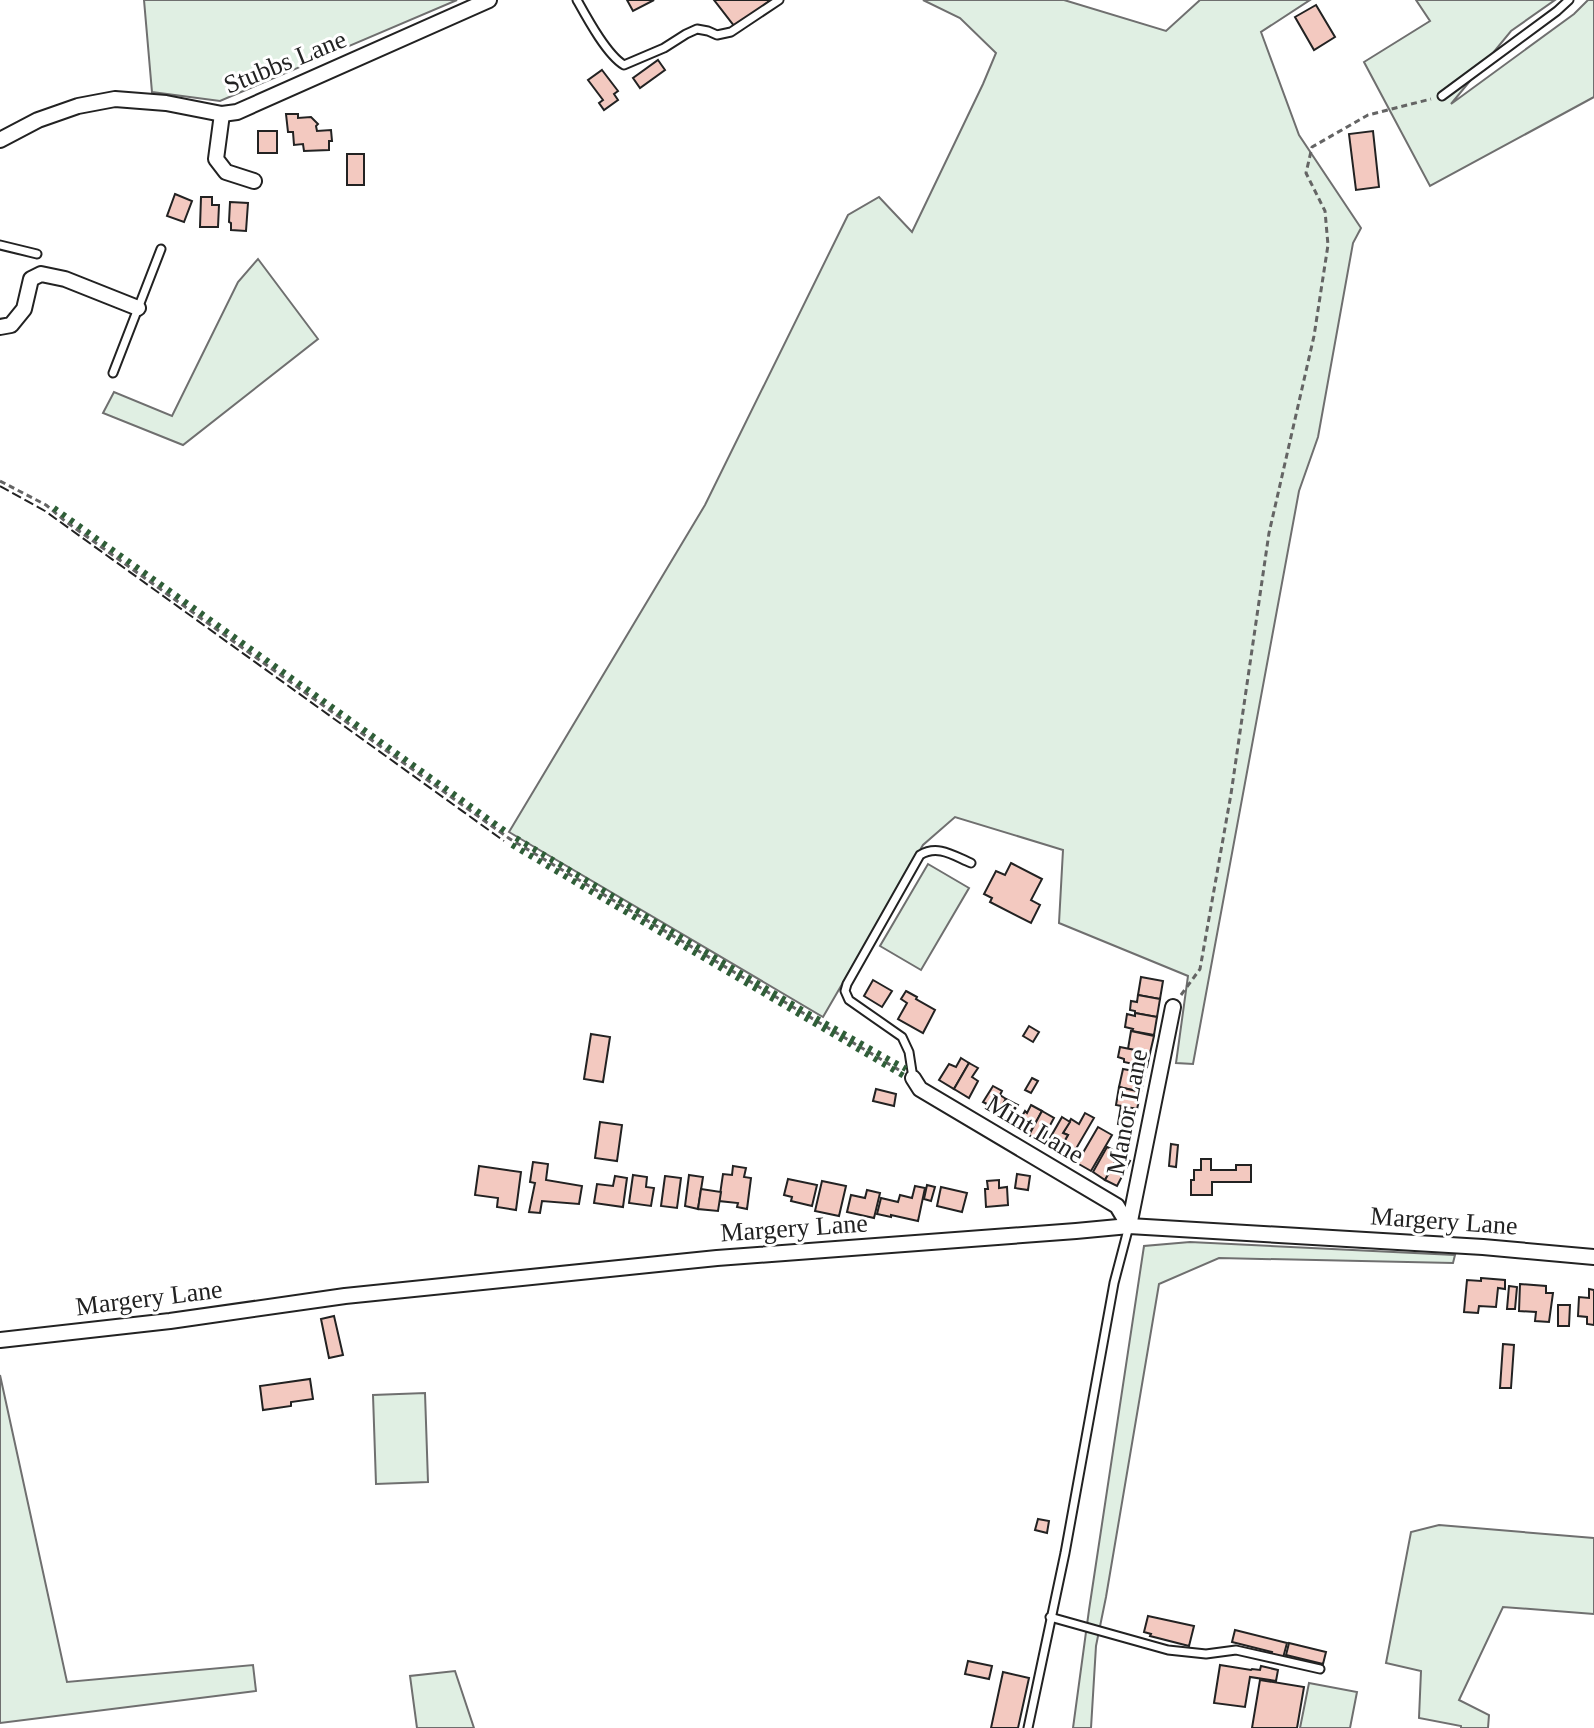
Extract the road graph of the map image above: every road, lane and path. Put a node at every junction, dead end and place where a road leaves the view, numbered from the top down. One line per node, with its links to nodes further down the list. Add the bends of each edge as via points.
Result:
1 (489, 0): 6 (street, Stubbs Lane, via 237,112)
2 (577, 0): 3 (lane, via 607,49 624,65 697,29 717,35 731,32)
3 (779, 0)
4 (1569, 0): 5 (lane)
5 (1442, 96): 17 (path, via 1368,115 1312,147 1306,173 1325,211 1328,245 1314,336 1269,533 1200,969)
6 (222, 114): 7 (street, Stubbs Lane, via 115,99 38,120); 8 (street, via 216,159 226,172)
7 (0, 140)
8 (254, 181)
9 (0, 245): 11 (lane)
10 (161, 249): 12 (lane)
11 (37, 254)
12 (138, 308): 13 (street, via 41,274 31,279 24,309 11,325); 14 (lane)
13 (0, 327)
14 (113, 373)
15 (0, 481): 18 (path, via 46,505 510,839)
16 (971, 863): 18 (lane, via 939,850 920,855 845,991 849,1000 902,1037)
17 (1173, 1007): 19 (street, Manor Lane)
18 (913, 1078): 19 (street, Mint Lane, via 920,1089 1117,1206)
19 (1129, 1226): 20 (street, Margery Lane); 21 (street, Margery Lane, via 717,1258 345,1296); 22 (lane)
20 (1594, 1257)
21 (0, 1340)
22 (1050, 1617): 23 (lane, via 1168,1650 1236,1650); 24 (lane)
23 (1320, 1669)
24 (1028, 1728)

